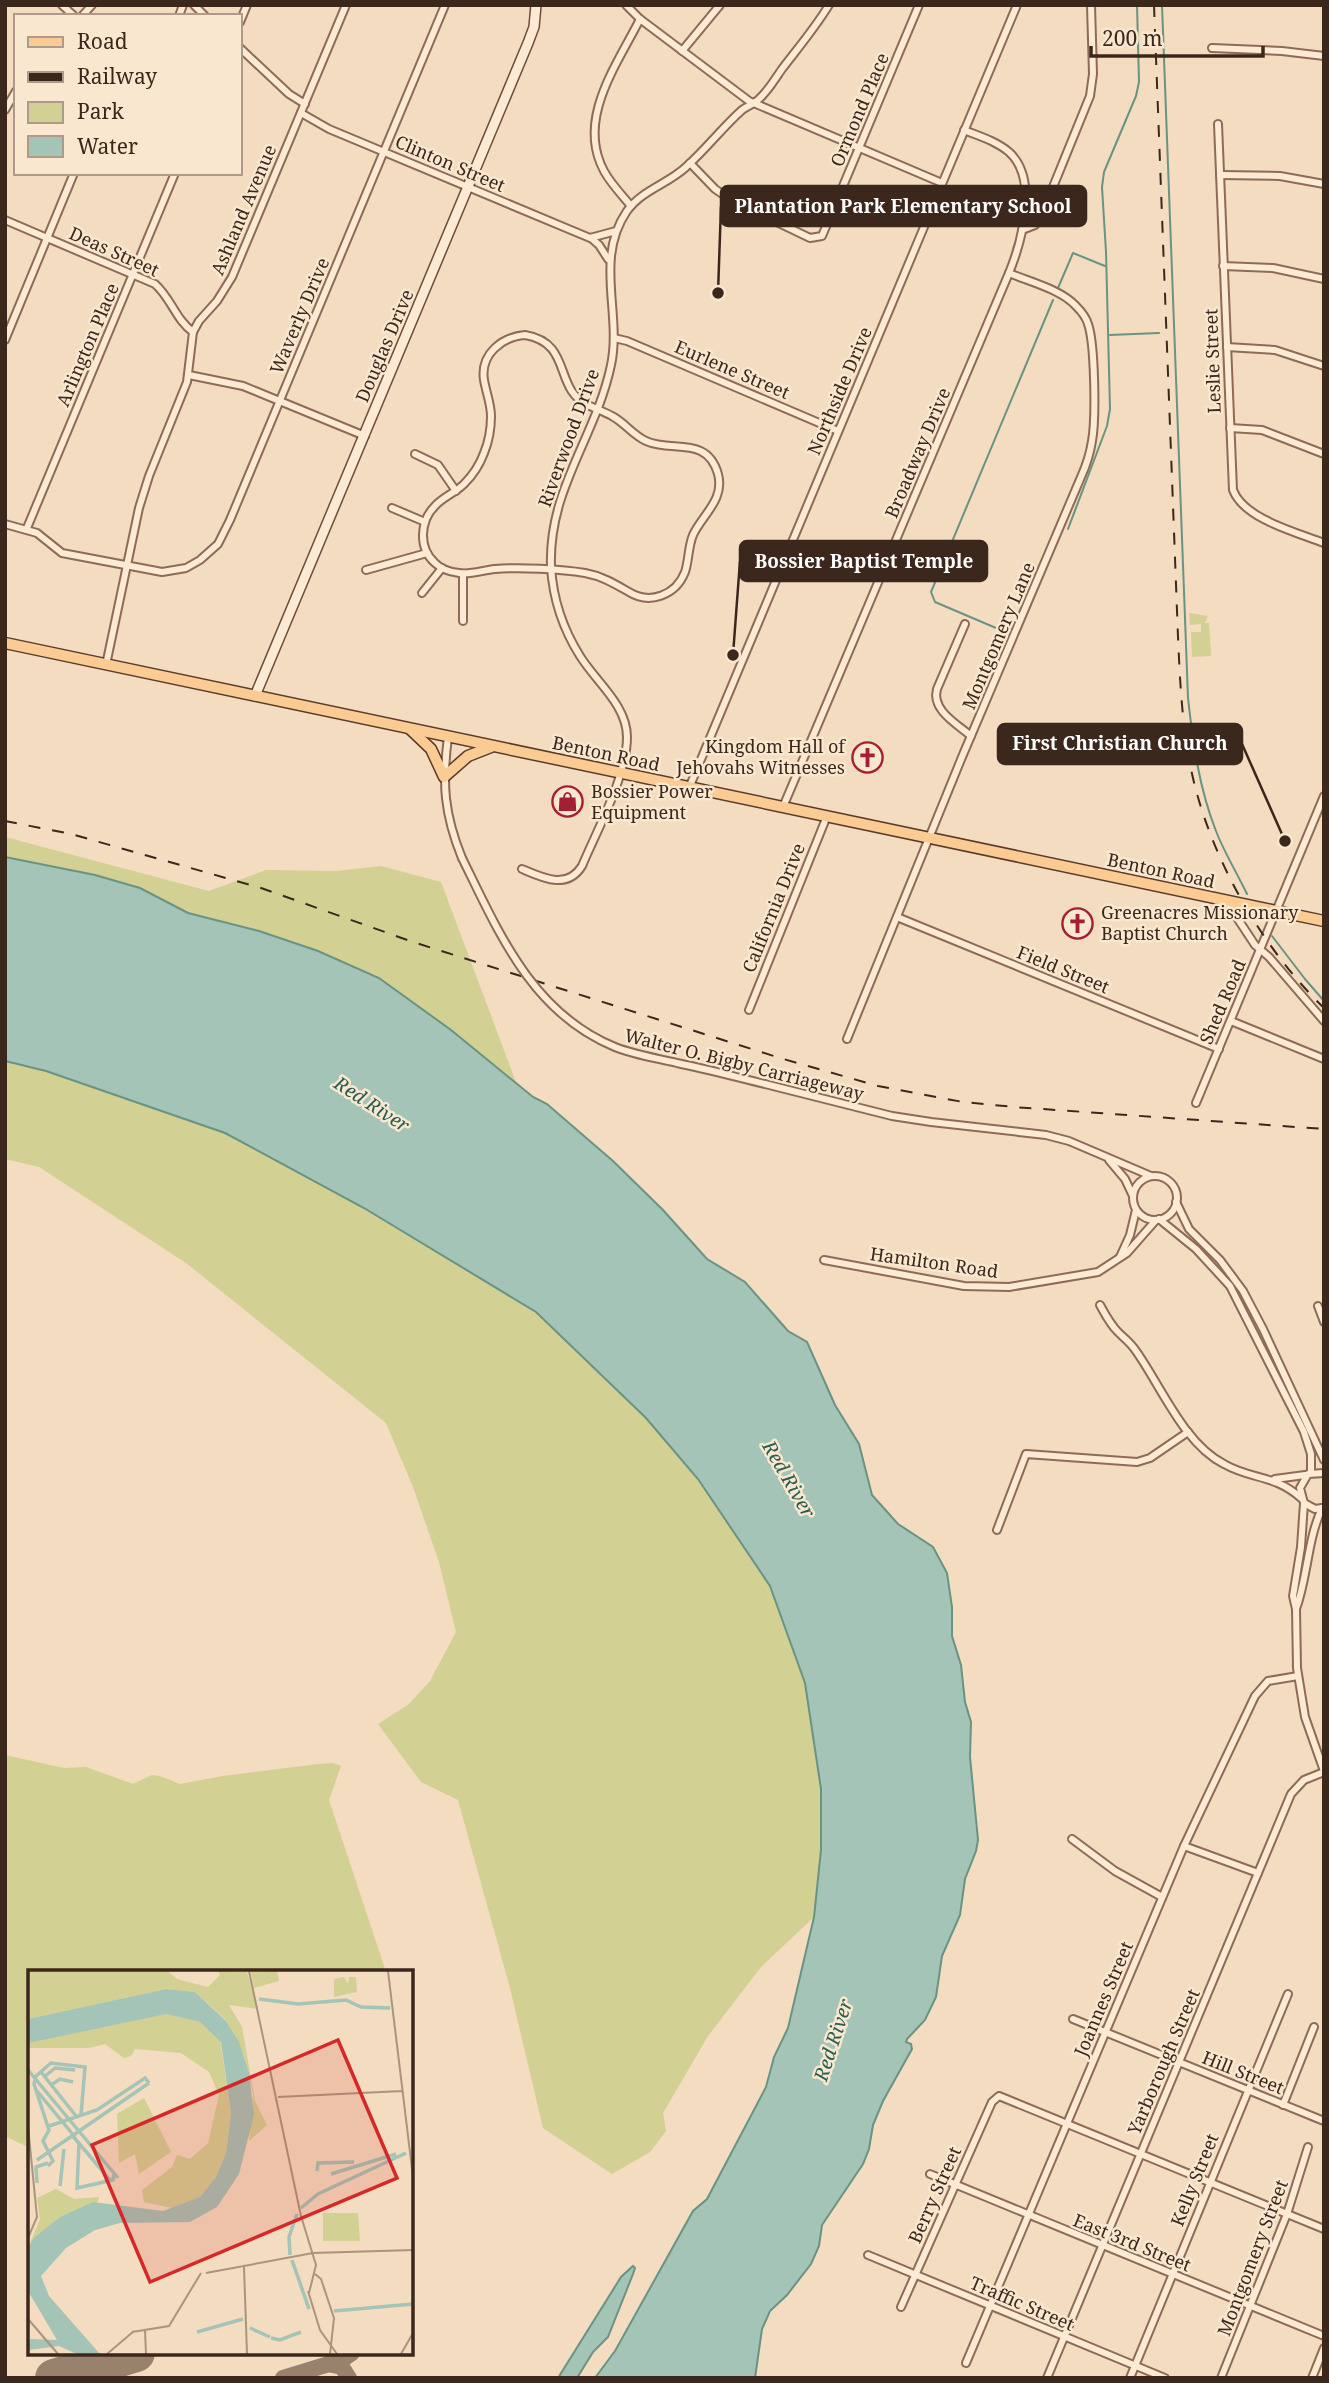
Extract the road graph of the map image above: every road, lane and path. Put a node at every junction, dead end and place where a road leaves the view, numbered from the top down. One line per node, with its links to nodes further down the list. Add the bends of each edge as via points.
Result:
1 (346, 5): 17 (street, Ashland Avenue)
2 (445, 5): 23 (street, Waverly Drive)
3 (536, 5): 30 (street, Douglas Drive, via 534,27)
4 (626, 5): 10 (street)
5 (720, 5): 13 (street)
6 (829, 5): 16 (street)
7 (919, 5): 22 (street, Ormond Place)
8 (1091, 5): 33 (street, via 1090,96 1042,214 1035,225)
9 (1015, 6): 21 (street, Northside Drive)
10 (640, 19): 13 (street); 31 (street, via 601,99 594,124 599,161)
11 (1212, 48): 14 (street)
12 (242, 50): 17 (street)
13 (682, 51): 16 (street)
14 (1324, 56)
15 (14, 94): 18 (street)
16 (753, 103): 22 (street); 24 (street)
17 (305, 104): 19 (street, Ashland Avenue)
18 (5, 110)
19 (301, 113): 23 (street, Clinton Street); 42 (street, Ashland Avenue, via 228,284)
20 (1219, 124): 27 (street, Leslie Street)
21 (964, 130): 28 (street, Northside Drive); 33 (street, Broadway Drive, via 999,145 1018,164 1024,188)
22 (859, 148): 24 (street, Ormond Place, via 826,230 815,239 731,200); 28 (street)
23 (384, 152): 30 (street, Clinton Street); 48 (street, Waverly Drive)
24 (690, 163): 31 (street)
25 (74, 175): 35 (street)
26 (174, 175): 40 (street, Arlington Place)
27 (1220, 175): 29 (street, via 1280,176); 38 (street, Leslie Street)
28 (942, 183): 51 (street, Northside Drive)
29 (1324, 184)
30 (468, 187): 36 (street, Clinton Street); 52 (street, Douglas Drive)
31 (631, 206): 34 (street, Riverwood Drive)
32 (5, 220): 35 (street, Deas Street)
33 (1022, 230): 39 (street, Broadway Drive)
34 (616, 231): 36 (street); 37 (street, Riverwood Drive)
35 (48, 238): 40 (street, Deas Street); 44 (street)
36 (590, 238): 37 (street, Clinton Street)
37 (609, 261): 43 (street, Riverwood Drive)
38 (1223, 266): 41 (street, via 1273,268); 45 (street, Leslie Street)
39 (1009, 273): 74 (street, Montgomery Lane, via 1066,298 1085,317 1091,339 1093,429 1085,468); 81 (street, Broadway Drive)
40 (133, 274): 42 (street, Deas Street, via 159,287); 59 (street, Arlington Place)
41 (1324, 279)
42 (193, 332): 47 (street, Ashland Avenue)
43 (614, 338): 49 (street, Riverwood Drive); 51 (street, Eurlene Street)
44 (5, 340)
45 (1227, 347): 46 (street, via 1275,350); 50 (street, Leslie Street)
46 (1324, 366)
47 (189, 376): 48 (street, via 243,386); 62 (street, Ashland Avenue, via 146,486)
48 (280, 400): 52 (street); 62 (street, Waverly Drive, via 225,531 213,549 177,570)
49 (597, 409): 55 (street, via 572,393 550,346 532,337 507,339 494,348 485,367 491,415 484,453); 65 (street, Riverwood Drive, via 557,508); 65 (street, via 648,442 686,446 703,453 718,475 717,497 693,535 683,576 664,595 638,597 590,574)
50 (1230, 428): 54 (street, via 1262,430); 60 (street, Leslie Street, via 1231,479 1238,500 1253,514)
51 (838, 430): 79 (street, Northside Drive)
52 (365, 436): 72 (street, Douglas Drive)
53 (415, 454): 55 (street, via 438,465)
54 (1324, 454)
55 (456, 491): 57 (street, via 436,504)
56 (392, 508): 57 (street)
57 (425, 522): 61 (street)
58 (5, 524): 59 (street)
59 (27, 528): 62 (street, Waverly Drive, via 62,553)
60 (1324, 543)
61 (427, 553): 63 (street); 64 (street)
62 (127, 566): 71 (street, Ashland Avenue)
63 (442, 568): 66 (street); 67 (street)
64 (366, 570)
65 (552, 570): 66 (street, via 499,568); 77 (street, Riverwood Drive, via 567,634 626,724)
66 (463, 574): 68 (street)
67 (422, 593)
68 (463, 621)
69 (965, 624): 74 (street, via 935,699)
70 (5, 643): 71 (main road, Benton Road)
71 (106, 665): 72 (main road, Benton Road)
72 (255, 696): 73 (main road, Benton Road)
73 (408, 728): 75 (main road, Benton Road); 78 (main road, via 431,749)
74 (971, 736): 83 (street, Montgomery Lane)
75 (448, 737): 76 (main road, Benton Road); 78 (street, Walter O. Bigby Carriageway)
76 (495, 746): 77 (main road, Benton Road); 78 (main road, via 468,756)
77 (621, 773): 79 (main road, Benton Road); 84 (street, Riverwood Drive, via 577,874 553,881)
78 (444, 777): 97 (street, Walter O. Bigby Carriageway, bridge, via 447,816 462,858 520,969 569,1021 600,1040 630,1052 892,1116 1046,1135)
79 (689, 788): 81 (main road, Benton Road)
80 (1324, 796): 86 (street, Shed Road)
81 (783, 807): 82 (main road, Benton Road)
82 (827, 817): 83 (main road, Benton Road); 90 (street, California Drive)
83 (930, 839): 85 (main road, Benton Road); 87 (street, Montgomery Lane)
84 (522, 869)
85 (1226, 901): 86 (main road, Benton Road); 89 (street)
86 (1276, 911): 88 (main road, Benton Road); 89 (street, Shed Road)
87 (897, 917): 93 (street, Montgomery Lane); 94 (street, Field Street)
88 (1324, 921)
89 (1260, 951): 91 (street, Shed Road); 92 (street)
90 (748, 1010)
91 (1231, 1021): 94 (street, Shed Road); 95 (street)
92 (1324, 1021)
93 (847, 1038)
94 (1219, 1049): 96 (street, Shed Road)
95 (1324, 1059)
96 (1196, 1103)
97 (1107, 1159): 98 (street, Walter O. Bigby Carriageway); 99 (street, Walter O. Bigby Carriageway)
98 (1151, 1177): 99 (street, via 1139,1183); 100 (street, via 1170,1182)
99 (1133, 1196): 101 (street)
100 (1176, 1202): 102 (street, via 1170,1213); 109 (street, via 1185,1224 1227,1268 1253,1308)
101 (1136, 1210): 102 (street); 103 (street)
102 (1158, 1220): 103 (street, Hamilton Road); 111 (street, via 1196,1249 1230,1286 1304,1432 1311,1454)
103 (1119, 1258): 104 (street, Hamilton Road, via 1098,1272 1009,1287 964,1286)
104 (824, 1260)
105 (1100, 1305): 108 (street, via 1135,1349)
106 (1318, 1306): 107 (street)
107 (1324, 1322)
108 (1188, 1432): 112 (street, via 1224,1464); 115 (street, via 1137,1462 1026,1454)
109 (1324, 1461)
110 (1324, 1473): 111 (street)
111 (1310, 1474): 112 (street); 113 (street, via 1300,1488)
112 (1273, 1479): 113 (street)
113 (1303, 1501): 114 (street, via 1315,1509); 116 (street, via 1293,1588)
114 (1323, 1508): 116 (street, via 1311,1536)
115 (997, 1530)
116 (1296, 1609): 117 (street)
117 (1298, 1676): 118 (street, via 1305,1717); 120 (street, Joannes Street, via 1268,1681 1255,1696)
118 (1324, 1772): 121 (street, Yarborough Street, via 1295,1788)
119 (1072, 1839): 122 (street, via 1133,1883)
120 (1184, 1846): 121 (street); 122 (street, Joannes Street)
121 (1258, 1873): 127 (street, Yarborough Street)
122 (1163, 1897): 126 (street, Joannes Street)
123 (1288, 1994): 128 (street, Kelly Street)
124 (1073, 2019): 126 (street, Hill Street)
125 (1314, 2026): 129 (street)
126 (1105, 2033): 127 (street, Hill Street); 131 (street, Joannes Street)
127 (1180, 2063): 128 (street, Hill Street); 133 (street, Yarborough Street)
128 (1247, 2090): 129 (street, Hill Street); 135 (street, Kelly Street)
129 (1283, 2105): 130 (street, Hill Street)
130 (1324, 2121)
131 (1066, 2124): 133 (street); 136 (street, Berry Street, via 999,2096 992,2102); 138 (street, Joannes Street)
132 (1308, 2147): 137 (street, Montgomery Street)
133 (1141, 2154): 135 (street); 140 (street, Yarborough Street)
134 (930, 2174): 136 (street, East 3rd Street)
135 (1210, 2182): 137 (street); 143 (street, Kelly Street)
136 (955, 2185): 138 (street, East 3rd Street); 142 (street, Berry Street)
137 (1287, 2214): 139 (street); 146 (street, Montgomery Street)
138 (1027, 2216): 140 (street, East 3rd Street); 144 (street, Joannes Street)
139 (1324, 2229)
140 (1102, 2246): 143 (street, East 3rd Street); 148 (street, Yarborough Street)
141 (868, 2255): 142 (street, Traffic Street)
142 (915, 2275): 144 (street, Traffic Street); 145 (street, Berry Street)
143 (1171, 2275): 146 (street, East 3rd Street); 151 (street, Kelly Street)
144 (989, 2306): 148 (street, Traffic Street); 150 (street, Joannes Street)
145 (901, 2307)
146 (1250, 2307): 147 (street, East 3rd Street); 155 (street, Montgomery Street)
147 (1324, 2336)
148 (1063, 2337): 151 (street, Traffic Street); 152 (street, Yarborough Street)
149 (1324, 2348): 156 (street)
150 (966, 2362)
151 (1135, 2366): 153 (street, Kelly Street); 154 (street, Traffic Street)
152 (1046, 2378)
153 (1130, 2378)
154 (1165, 2378)
155 (1221, 2378)
156 (1312, 2378)

